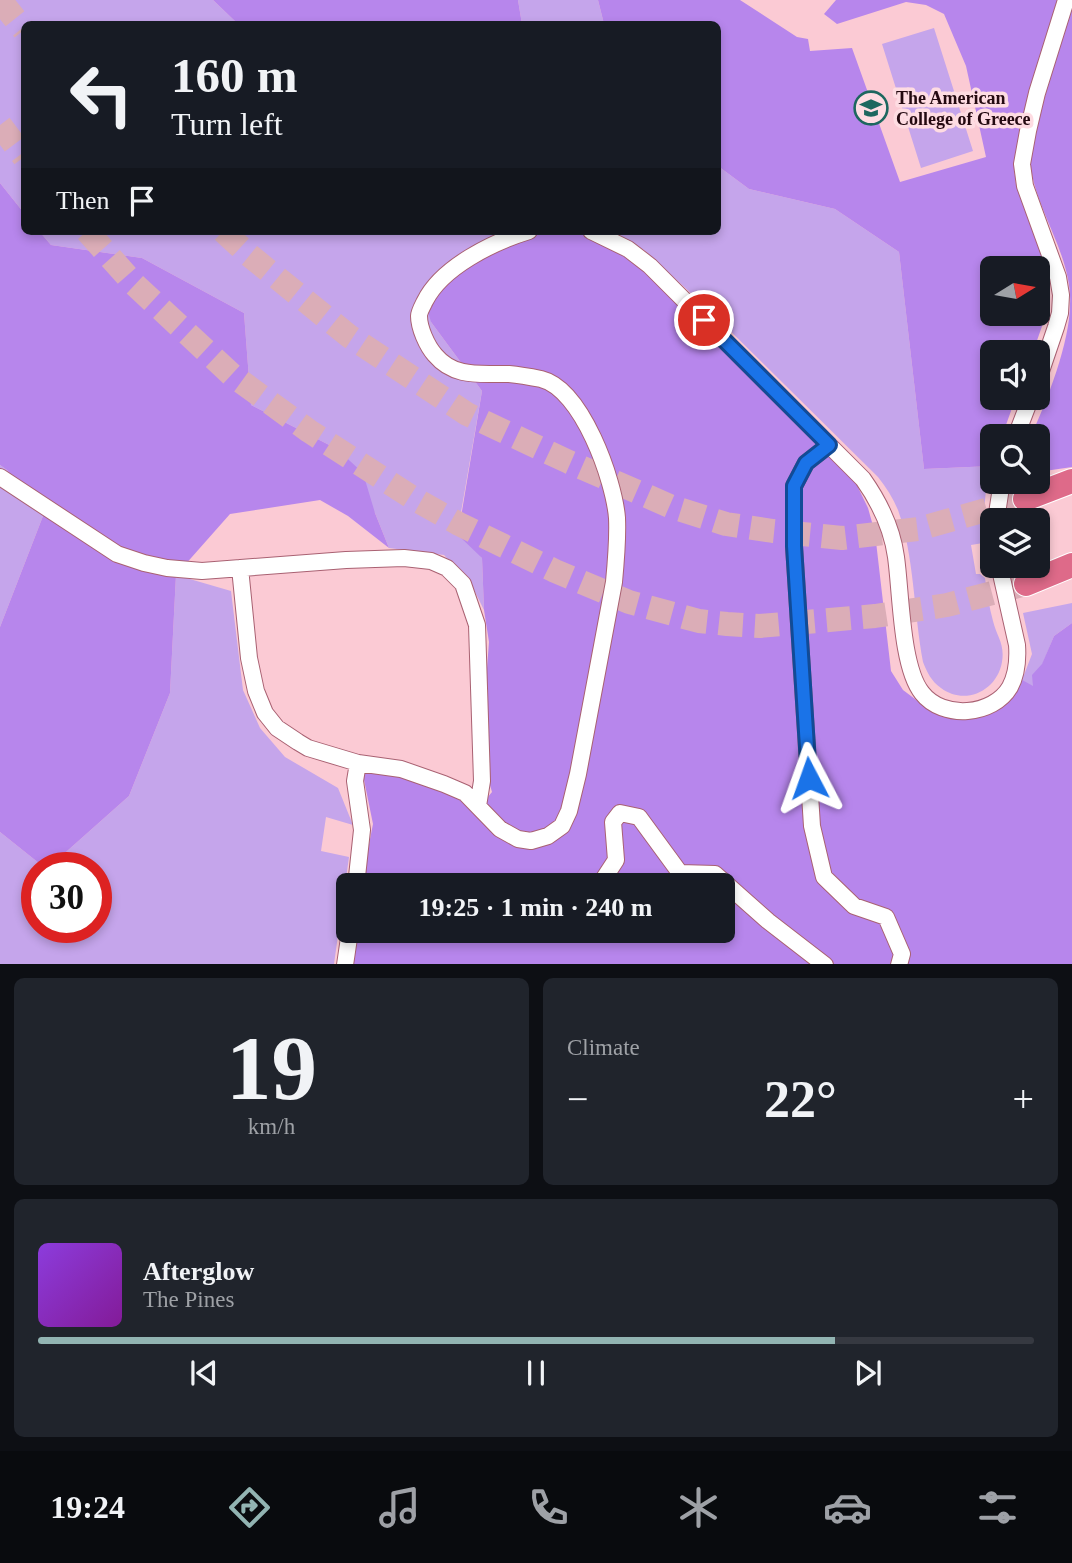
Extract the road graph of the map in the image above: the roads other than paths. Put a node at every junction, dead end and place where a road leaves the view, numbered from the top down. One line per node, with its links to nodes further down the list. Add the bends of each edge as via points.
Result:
1 (1066, 0): 4 (street, via 1037,93 1022,164 1061,295)
2 (515, 235): 14 (street, via 479,252 431,290 419,315 423,335 435,356 454,370 544,379 575,404 607,473 617,516 617,554 578,774 562,826 548,836 518,839 500,830)
3 (599, 235): 5 (street, via 650,266)
4 (1050, 345)
5 (829, 445): 11 (street, via 863,479 882,510 896,556 911,671 921,692 942,708 988,706 1003,695 1013,679 1017,645); 22 (street, via 806,463 794,486 812,826 824,877 854,906 886,917 902,954)
6 (0, 477): 10 (street, via 117,554 167,568)
7 (1072, 481): 8 (highway, via 1025,499)
8 (1072, 490)
9 (1072, 565): 12 (highway, via 1026,584)
10 (240, 568): 13 (street, via 249,657 265,713 298,743); 14 (street, via 404,558 447,568 463,584 478,625)
11 (1002, 578)
12 (1072, 578)
13 (358, 763): 14 (street, via 425,776 465,793); 15 (street, via 355,781 362,830)
14 (478, 806)
15 (357, 873)
16 (607, 873): 17 (street, via 615,860 613,822 620,813 639,817)
17 (681, 873)
18 (735, 891): 21 (street)
19 (348, 943): 20 (street)
20 (345, 964)
21 (825, 964)
22 (900, 964)

